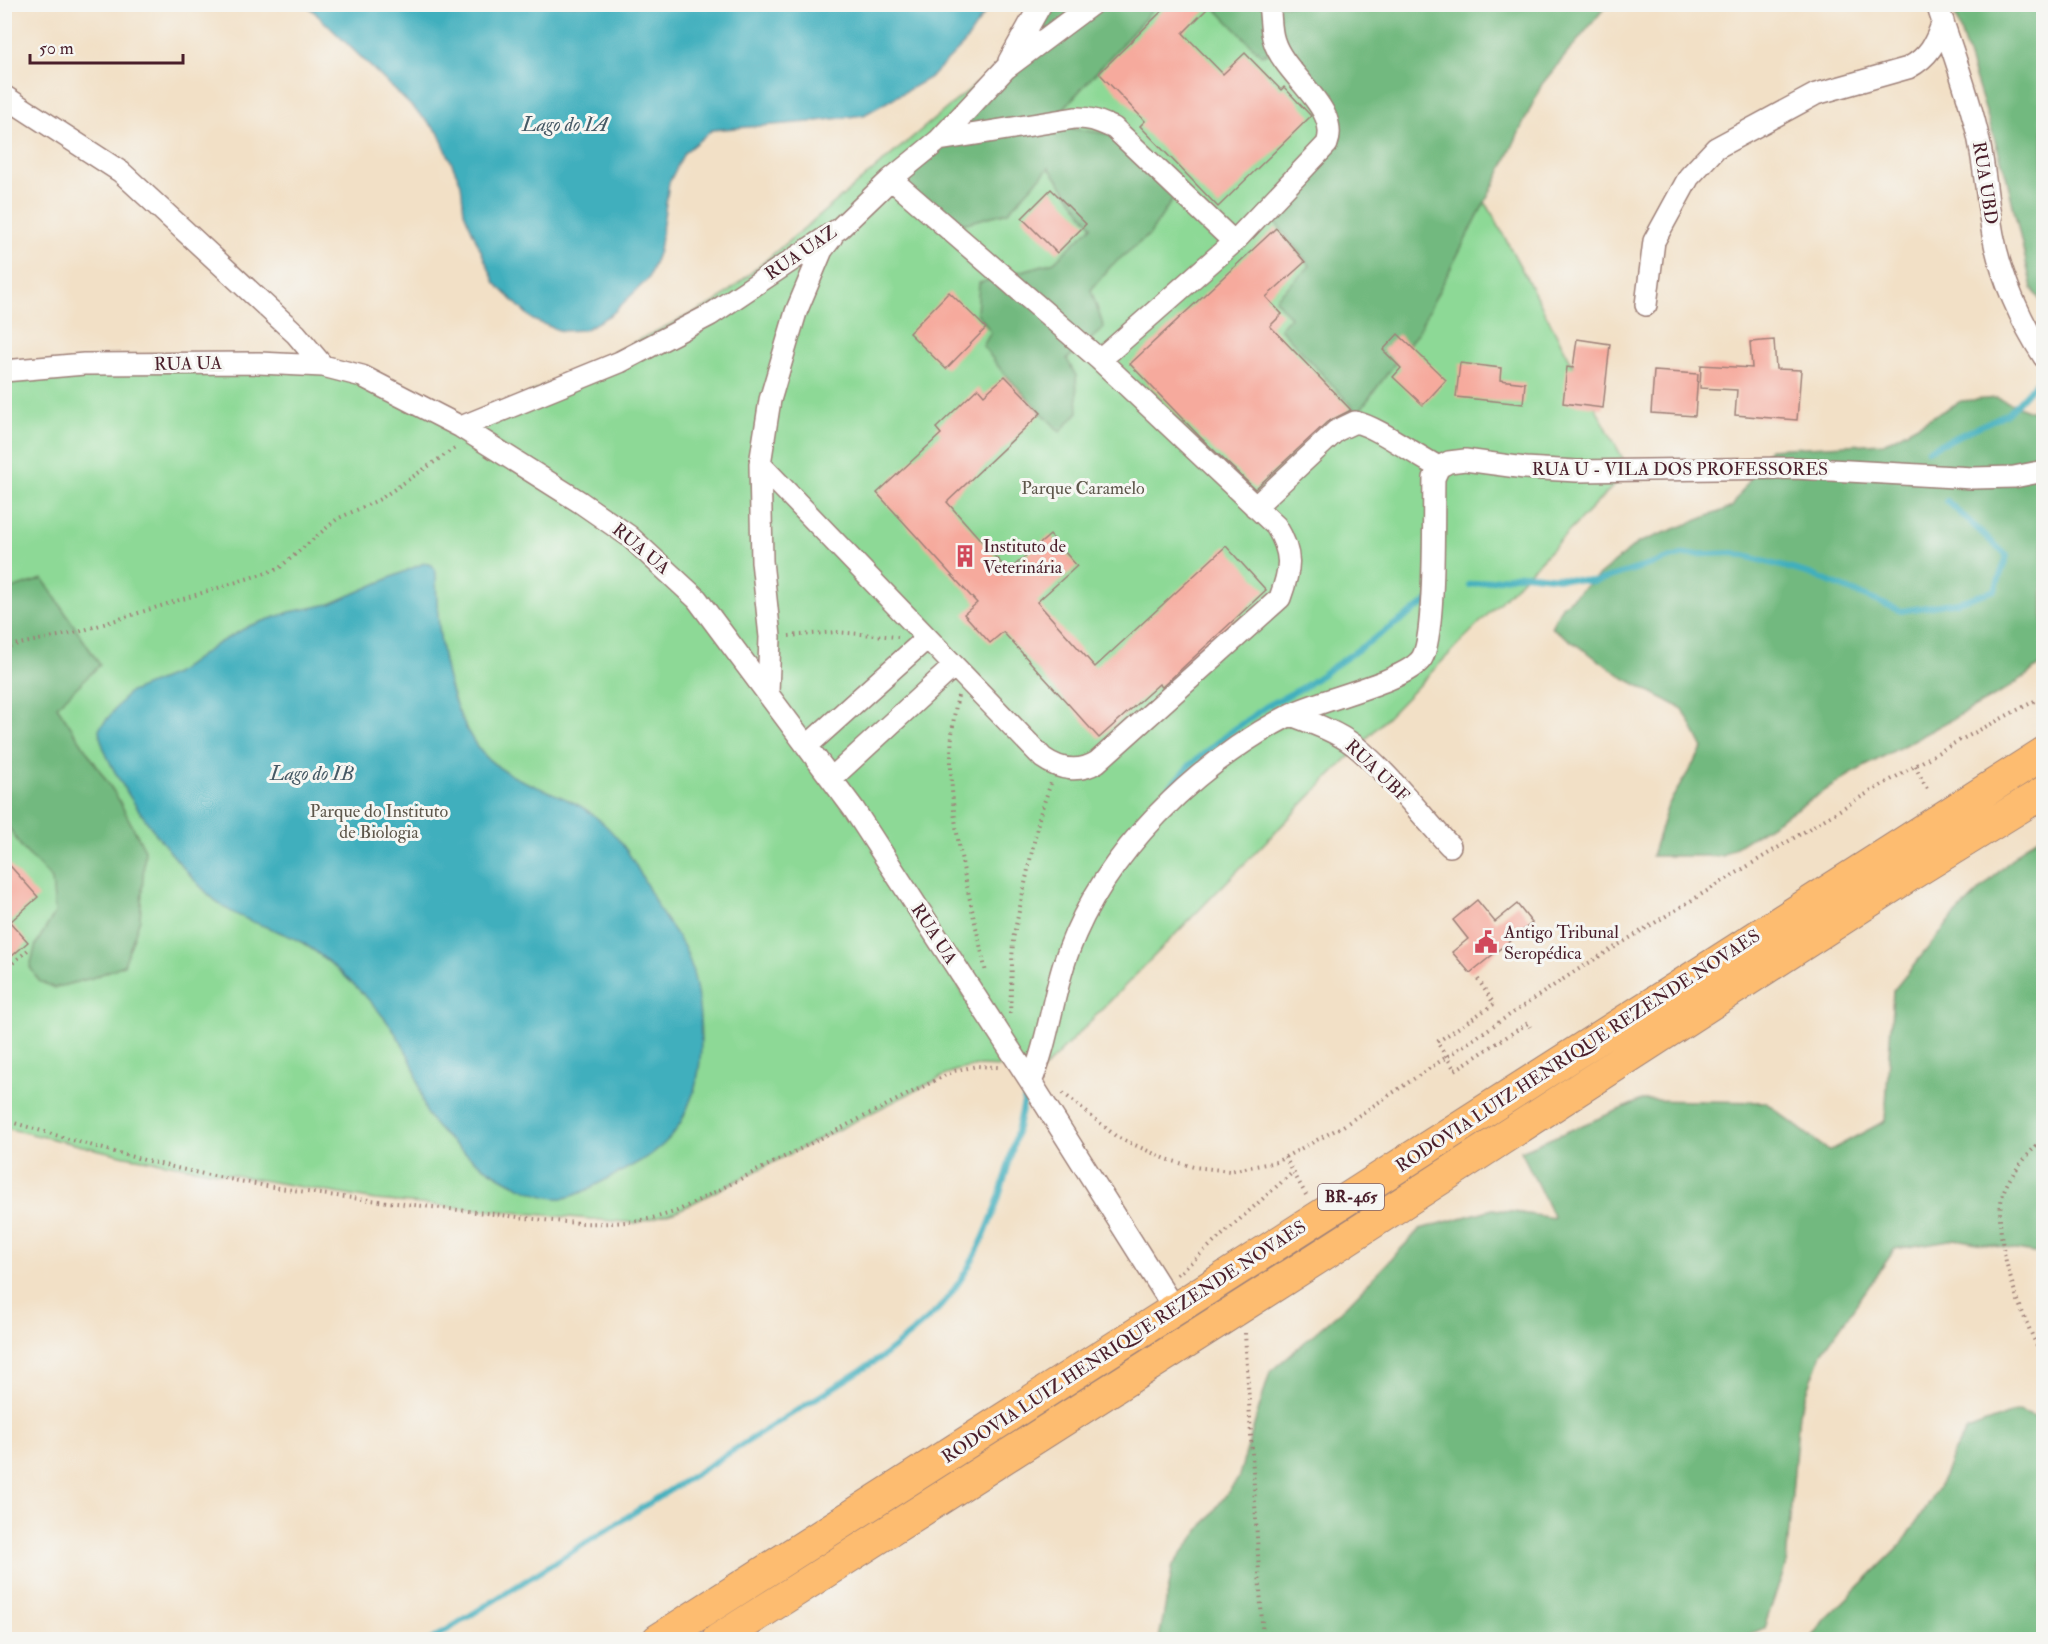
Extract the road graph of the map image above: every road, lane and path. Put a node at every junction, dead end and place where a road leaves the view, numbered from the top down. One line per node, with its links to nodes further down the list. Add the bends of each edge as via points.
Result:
1 (1041, 4): 5 (lane)
2 (1092, 4): 5 (lane, RUA UAZ)
3 (1269, 4): 10 (lane, via 1274,41 1287,67 1320,105 1330,136 1320,154)
4 (1940, 13): 11 (lane, via 1935,45 1918,63 1816,94 1716,148 1701,162 1654,241); 12 (lane, RUA UBD, via 1977,133 2001,265)
5 (1005, 69): 7 (lane, RUA UAZ)
6 (4, 96): 14 (lane, via 121,172 296,334)
7 (939, 140): 8 (lane, RUA UAZ); 10 (lane, via 1075,118 1102,122)
8 (891, 179): 9 (lane, RUA UAZ); 13 (lane)
9 (840, 228): 16 (lane, RUA UAZ, via 710,315 620,362); 17 (lane, via 822,250 796,312 770,400)
10 (1234, 242): 13 (lane)
11 (1647, 305)
12 (2043, 357)
13 (1100, 360): 20 (lane)
14 (323, 366): 15 (lane, RUA UA, via 84,364); 16 (lane, RUA UA, via 362,376)
15 (4, 371)
16 (467, 431): 23 (path, via 381,499 337,519 278,569 78,632); 25 (lane, RUA UA, via 629,536 697,599)
17 (760, 464): 21 (lane, via 762,561); 22 (lane)
18 (1439, 467): 19 (lane, RUA U - VILA DOS PROFESSORES, via 1465,460 1577,471 1795,468 1972,478 2014,477); 20 (lane, via 1369,425 1355,422 1336,431); 27 (lane, via 1434,478 1429,624 1424,655 1406,672)
19 (2043, 471)
20 (1255, 507): 30 (lane, via 1276,526 1290,555 1288,578 1280,598 1097,762 1083,768)
21 (770, 637): 22 (path, via 837,632); 25 (lane)
22 (926, 639): 24 (lane); 28 (lane)
23 (4, 647)
24 (958, 670): 30 (lane, via 1043,758); 32 (lane); 39 (path, via 952,807)
25 (768, 693): 28 (lane, RUA UA)
26 (2043, 696): 31 (path)
27 (1291, 715): 35 (lane, RUA UBF, via 1353,745); 43 (lane, via 1252,737 1192,784 1122,856 1068,950)
28 (808, 745): 32 (lane, RUA UA)
29 (2043, 753): 49 (highway, RODOVIA LUIZ HENRIQUE REZENDE NOVAES / BR-465)
30 (1057, 766): 41 (path, via 1040,814 1013,939)
31 (1915, 766): 33 (path); 42 (path, via 1574,972)
32 (832, 778): 41 (lane, RUA UA)
33 (1928, 791)
34 (2043, 792): 48 (highway, RODOVIA LUIZ HENRIQUE REZENDE NOVAES / BR-465, via 1592,1078)
35 (1450, 846)
36 (29, 949): 37 (path)
37 (4, 971)
38 (1478, 979): 42 (path, via 1494,1004 1437,1042)
39 (988, 981)
40 (1530, 1027): 42 (path, via 1528,1023 1455,1070)
41 (1009, 1051): 43 (lane, RUA UA)
42 (1446, 1056): 46 (path, via 1343,1126)
43 (1031, 1082): 44 (path, via 1006,1067 977,1066 954,1071 677,1211 636,1223 550,1220 224,1179 125,1156); 46 (path, via 1057,1088 1117,1137 1166,1159 1230,1171 1254,1168); 49 (lane, RUA UA)
44 (4, 1120)
45 (2043, 1136): 50 (path, via 2006,1185 2000,1221 2002,1250)
46 (1285, 1157): 47 (path)
47 (1306, 1196)
48 (1244, 1305): 52 (highway, RODOVIA LUIZ HENRIQUE REZENDE NOVAES / BR-465); 53 (path)
49 (1175, 1310): 51 (highway, RODOVIA LUIZ HENRIQUE REZENDE NOVAES / BR-465)
50 (2043, 1359)
51 (658, 1640)
52 (718, 1640)
53 (1263, 1640)

